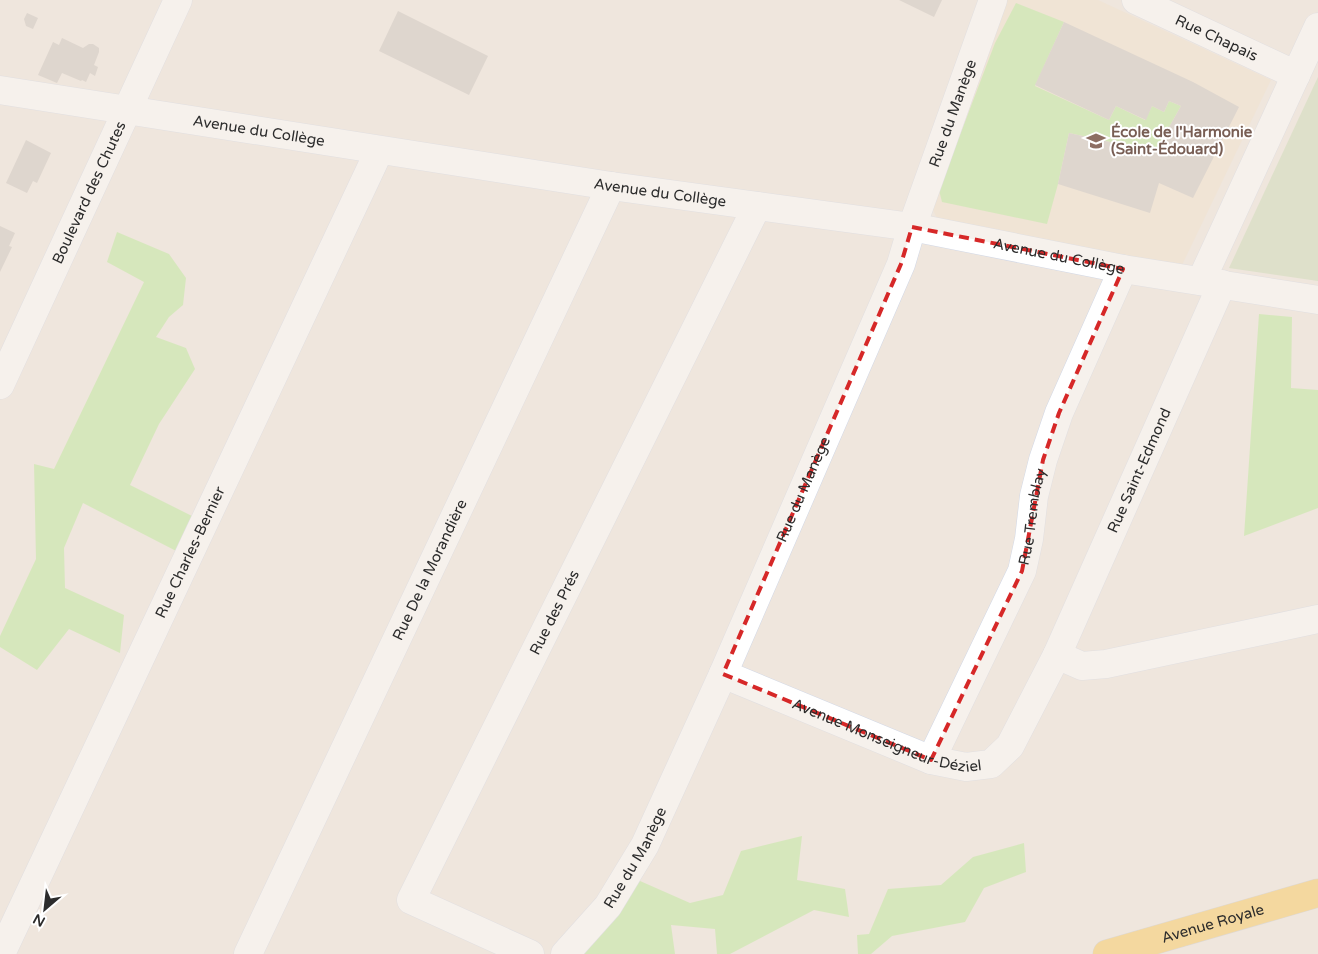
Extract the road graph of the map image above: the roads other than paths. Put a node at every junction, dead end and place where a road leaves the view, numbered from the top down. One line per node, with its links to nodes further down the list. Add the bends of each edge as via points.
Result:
1 (178, 0): 7 (street, Boulevard des Chutes)
2 (994, 0): 11 (street, Rue du Manège)
3 (1136, 0): 5 (street, Rue Chapais)
4 (1318, 27): 5 (street, Rue Saint-Edmond)
5 (1296, 75): 13 (street, Rue Saint-Edmond)
6 (0, 90): 7 (street, Avenue du Collège)
7 (127, 110): 8 (street, Avenue du Collège); 15 (street, Boulevard des Chutes)
8 (379, 151): 9 (street, Avenue du Collège); 22 (street, Rue Charles-Bernier)
9 (611, 186): 10 (street, Avenue du Collège); 23 (street, Rue De la Morandière)
10 (757, 206): 11 (street, Avenue du Collège); 24 (street, Rue des Prés, via 411,900)
11 (912, 227): 12 (street, Avenue du Collège); 18 (street, Rue du Manège, via 901,264)
12 (1123, 269): 13 (street, Avenue du Collège); 19 (street, Rue Tremblay, via 1059,413 1034,496 1022,571)
13 (1212, 283): 14 (street, Avenue du Collège); 17 (street, Rue Saint-Edmond)
14 (1318, 300)
15 (0, 385)
16 (1318, 619): 17 (street, via 1106,664 1082,666)
17 (1057, 655): 19 (street, Avenue Monseigneur-Déziel, via 1010,746 991,764 966,767)
18 (723, 674): 19 (street, Avenue Monseigneur-Déziel); 25 (street, Rue du Manège, via 645,845 608,906)
19 (930, 760)
20 (1318, 892): 21 (main road, Avenue Royale)
21 (1144, 949): 26 (main road, Avenue Royale)
22 (0, 954)
23 (248, 954)
24 (530, 954)
25 (565, 954)
26 (1107, 954)

